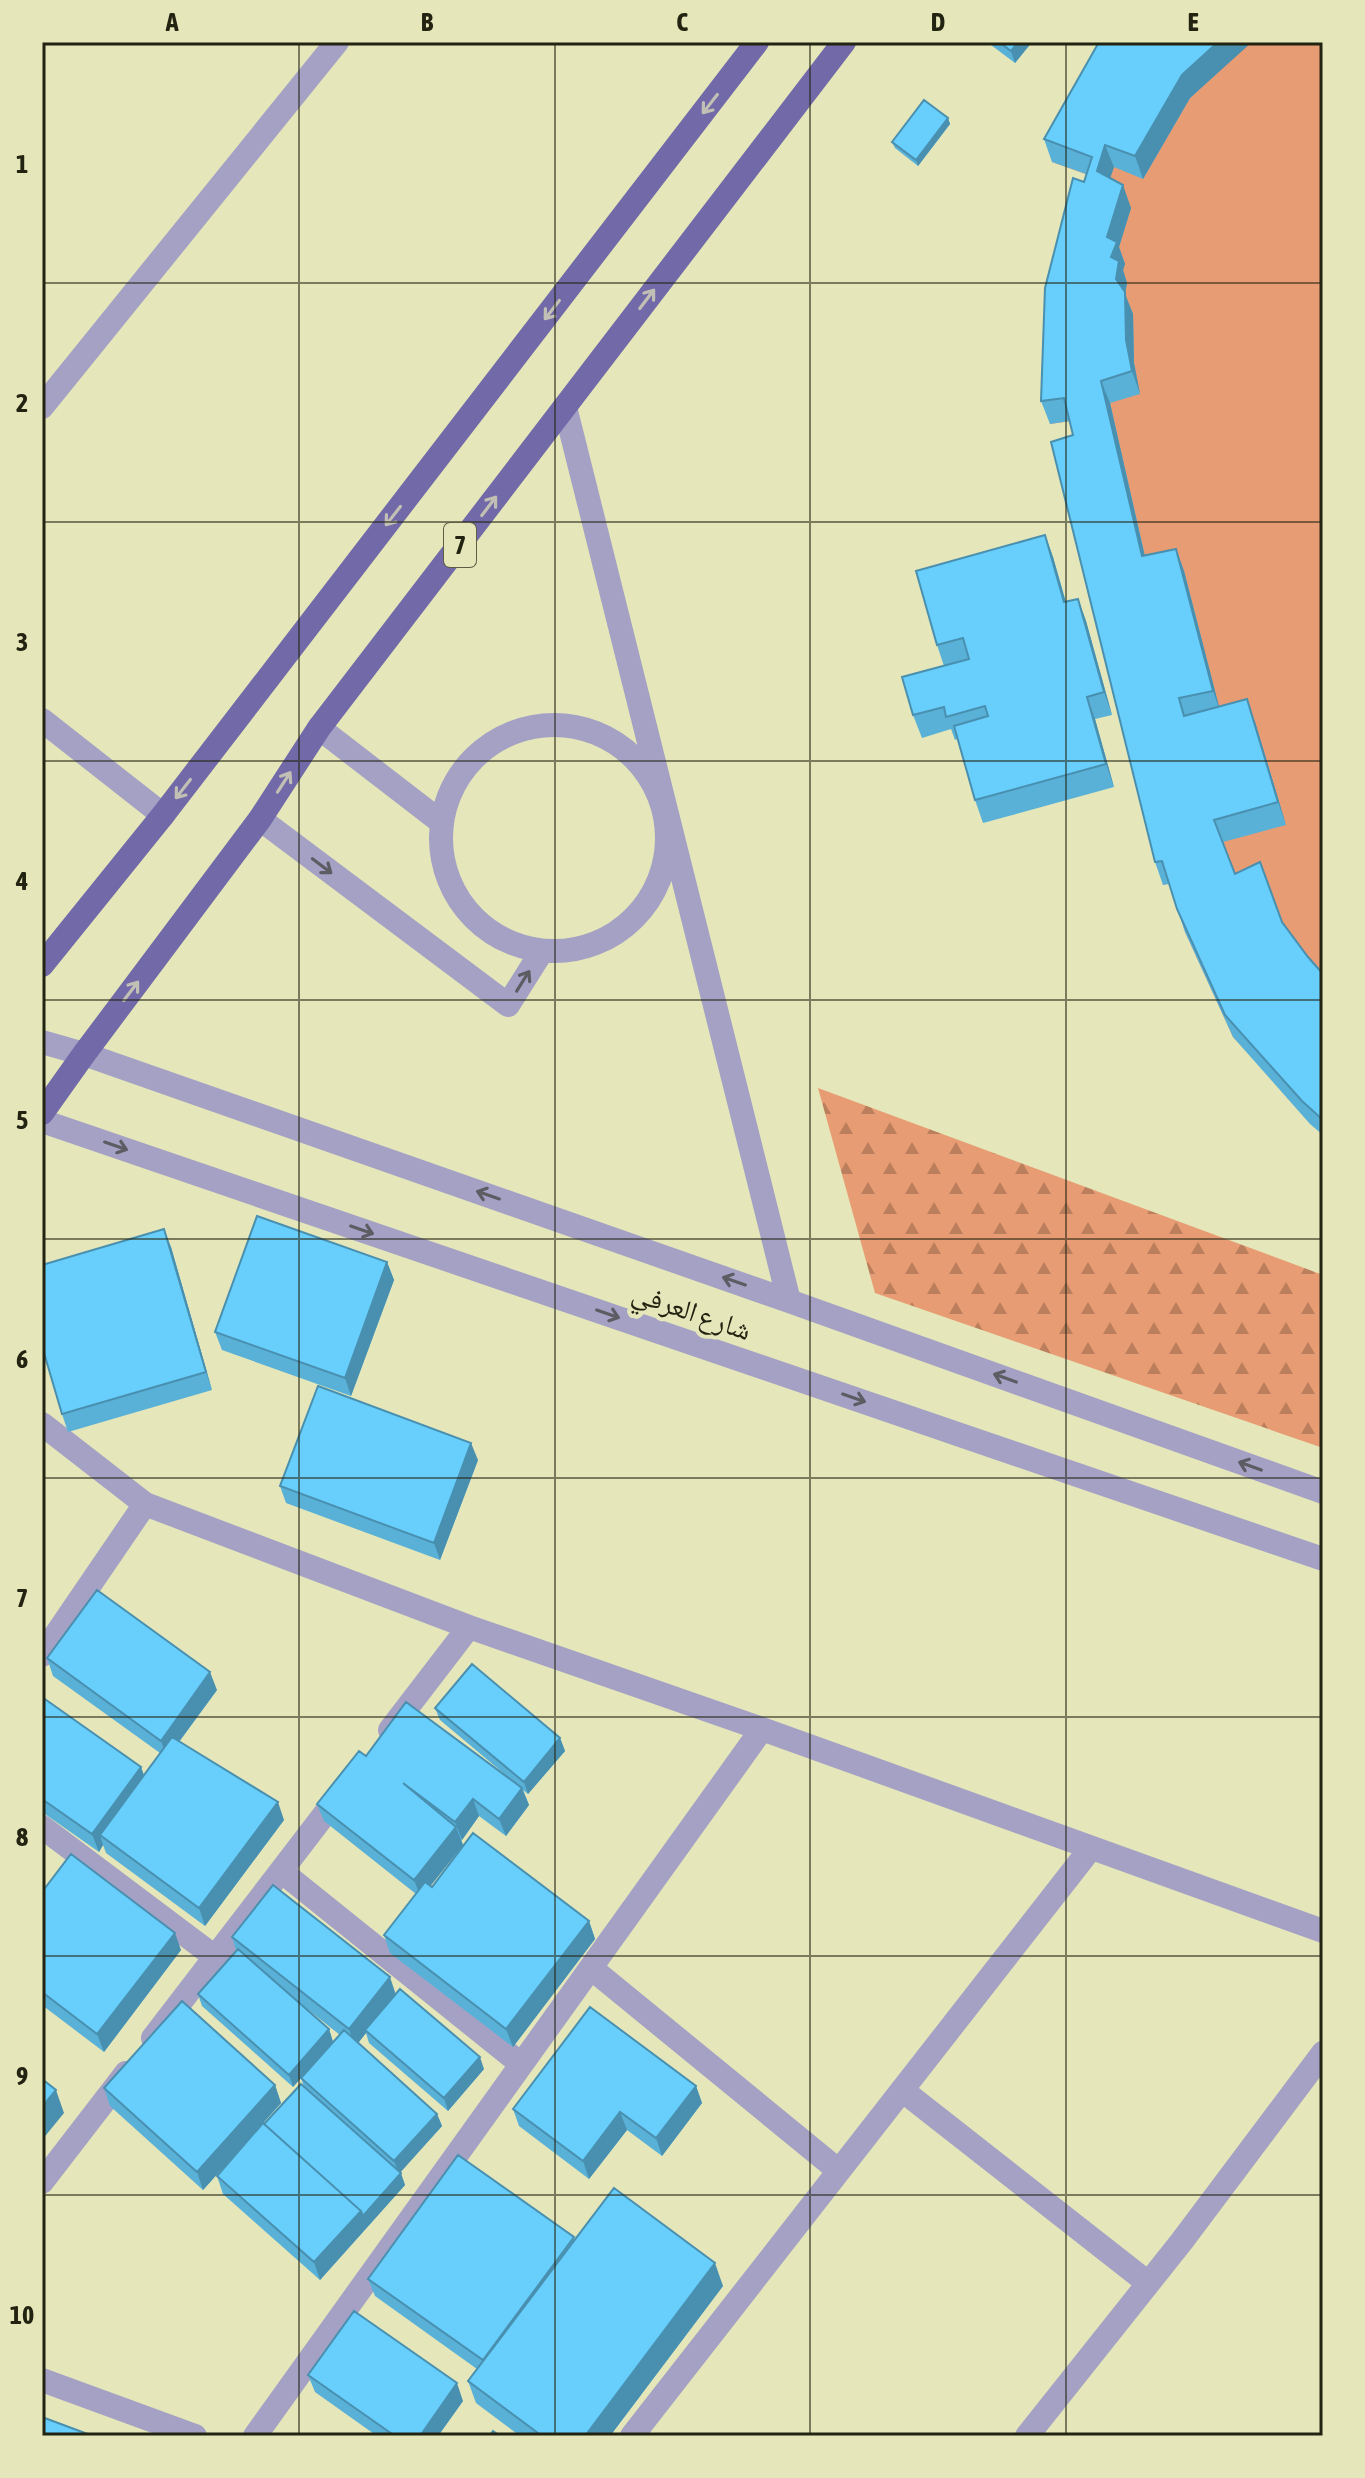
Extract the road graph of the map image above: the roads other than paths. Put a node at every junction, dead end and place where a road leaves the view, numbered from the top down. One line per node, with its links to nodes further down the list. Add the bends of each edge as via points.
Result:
1 (337, 42): 4 (street)
2 (757, 42): 9 (main road, one-way to 9)
3 (844, 42): 5 (main road, 7, one-way to 3)
4 (42, 407)
5 (565, 407): 7 (main road, 7, one-way to 5); 8 (street)
6 (42, 720): 9 (street)
7 (319, 728): 10 (main road, 7, one-way to 7); 11 (street)
8 (662, 800): 11 (street, via 644,767 615,742 581,727 543,725 507,734 475,756 453,786); 12 (street, via 668,838 662,875 644,909 615,934 580,949); 18 (street)
9 (163, 815): 13 (main road)
10 (260, 819): 12 (street, one-way to 12, via 508,1005); 15 (main road, 7, one-way to 10)
11 (441, 822): 12 (street, via 442,858 453,893 476,921 506,942)
12 (542, 951)
13 (42, 965)
14 (42, 1042): 15 (street, شارع العرفي)
15 (84, 1054): 16 (main road, 7); 18 (street, شارع العرفي, one-way to 15)
16 (42, 1113)
17 (42, 1121): 22 (street, شارع العرفي, one-way to 22)
18 (789, 1301): 20 (street, شارع العرفي, one-way to 18)
19 (42, 1424): 21 (street)
20 (1323, 1492)
21 (145, 1504): 23 (street); 24 (street)
22 (1323, 1559)
23 (469, 1627): 25 (street); 26 (street)
24 (42, 1655)
25 (762, 1729): 29 (street); 33 (street)
26 (375, 1749)
27 (356, 1774): 30 (street)
28 (42, 1827): 32 (street)
29 (1091, 1848): 31 (street); 36 (street)
30 (281, 1871): 32 (street); 35 (street)
31 (1323, 1931)
32 (215, 1957): 38 (street)
33 (591, 1968): 35 (street); 37 (street)
34 (1323, 2053): 39 (street)
35 (521, 2064): 42 (street)
36 (902, 2090): 37 (street); 39 (street)
37 (839, 2171): 43 (street)
38 (42, 2182)
39 (1148, 2283): 44 (street)
40 (42, 2380): 41 (street)
41 (195, 2436)
42 (255, 2436)
43 (632, 2436)
44 (1027, 2436)

